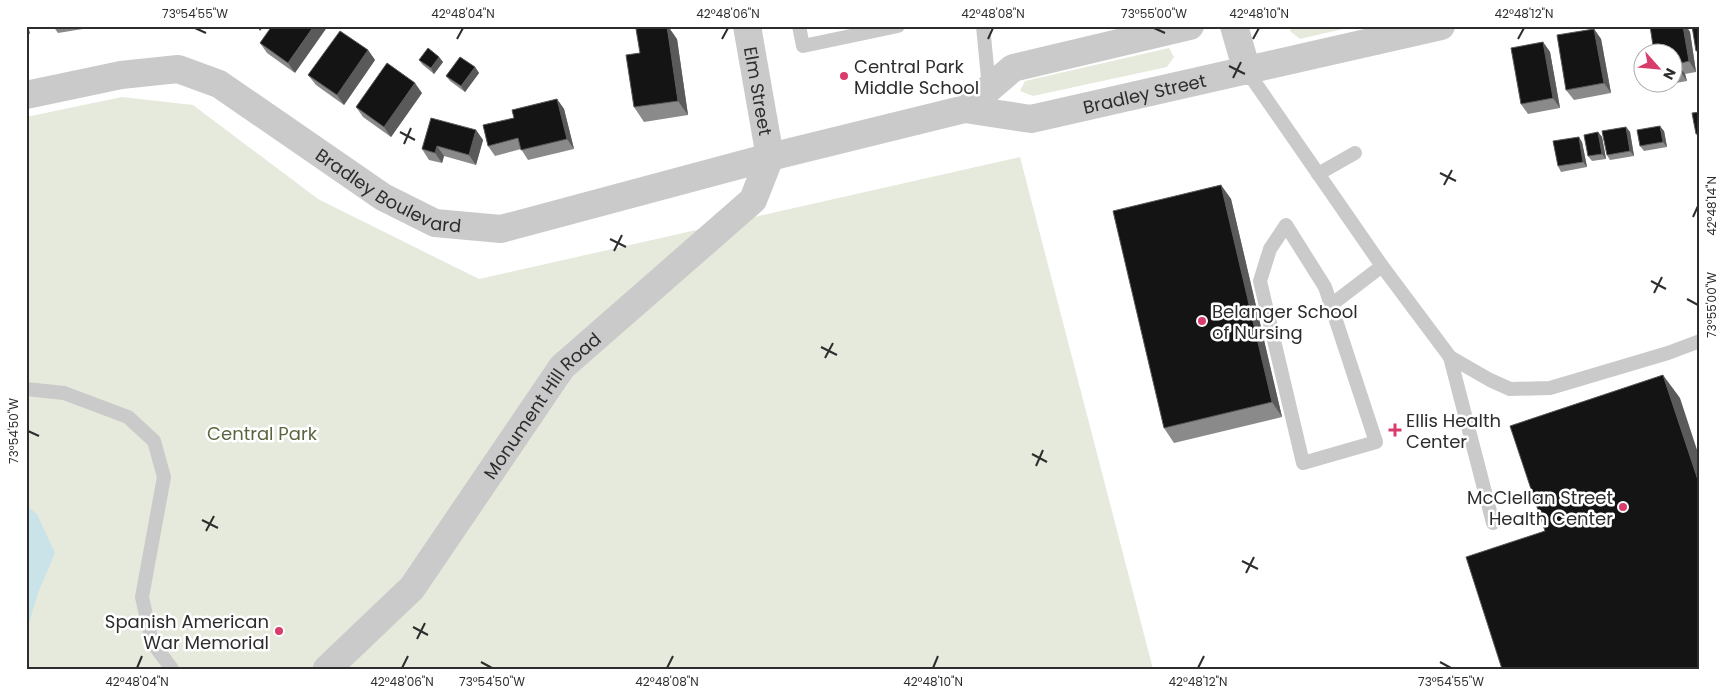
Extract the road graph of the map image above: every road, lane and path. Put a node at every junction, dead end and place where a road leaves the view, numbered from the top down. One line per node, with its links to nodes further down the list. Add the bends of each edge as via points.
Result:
1 (747, 26): 13 (street, Elm Street)
2 (799, 26): 3 (lane, via 803,46)
3 (898, 26)
4 (983, 26): 9 (lane)
5 (1190, 26): 9 (street, Bradley Street, via 1013,68)
6 (1234, 26): 8 (street)
7 (1441, 26): 8 (street, Bradley Street)
8 (1247, 71): 11 (street, Bradley Street, via 1031,119); 14 (lane)
9 (989, 88): 11 (street, Bradley Street)
10 (26, 95): 13 (street, Bradley Boulevard, via 121,75 178,69 219,84 383,197 435,223 501,229)
11 (965, 109): 13 (street, Bradley Street)
12 (1355, 153): 14 (lane)
13 (770, 157): 22 (street, Monument Hill Road, via 753,200 562,367 412,588)
14 (1318, 174): 15 (lane)
15 (1382, 266): 16 (lane); 18 (lane)
16 (1331, 305): 16 (lane, via 1325,286 1286,225 1270,249 1260,281 1303,463 1376,442)
17 (1700, 341): 18 (lane, via 1550,388 1510,390)
18 (1450, 357): 20 (lane)
19 (26, 388): 21 (lane, via 64,393 128,417 154,441 164,477 142,597 152,642)
20 (1493, 523)
21 (172, 669)
22 (327, 669)

